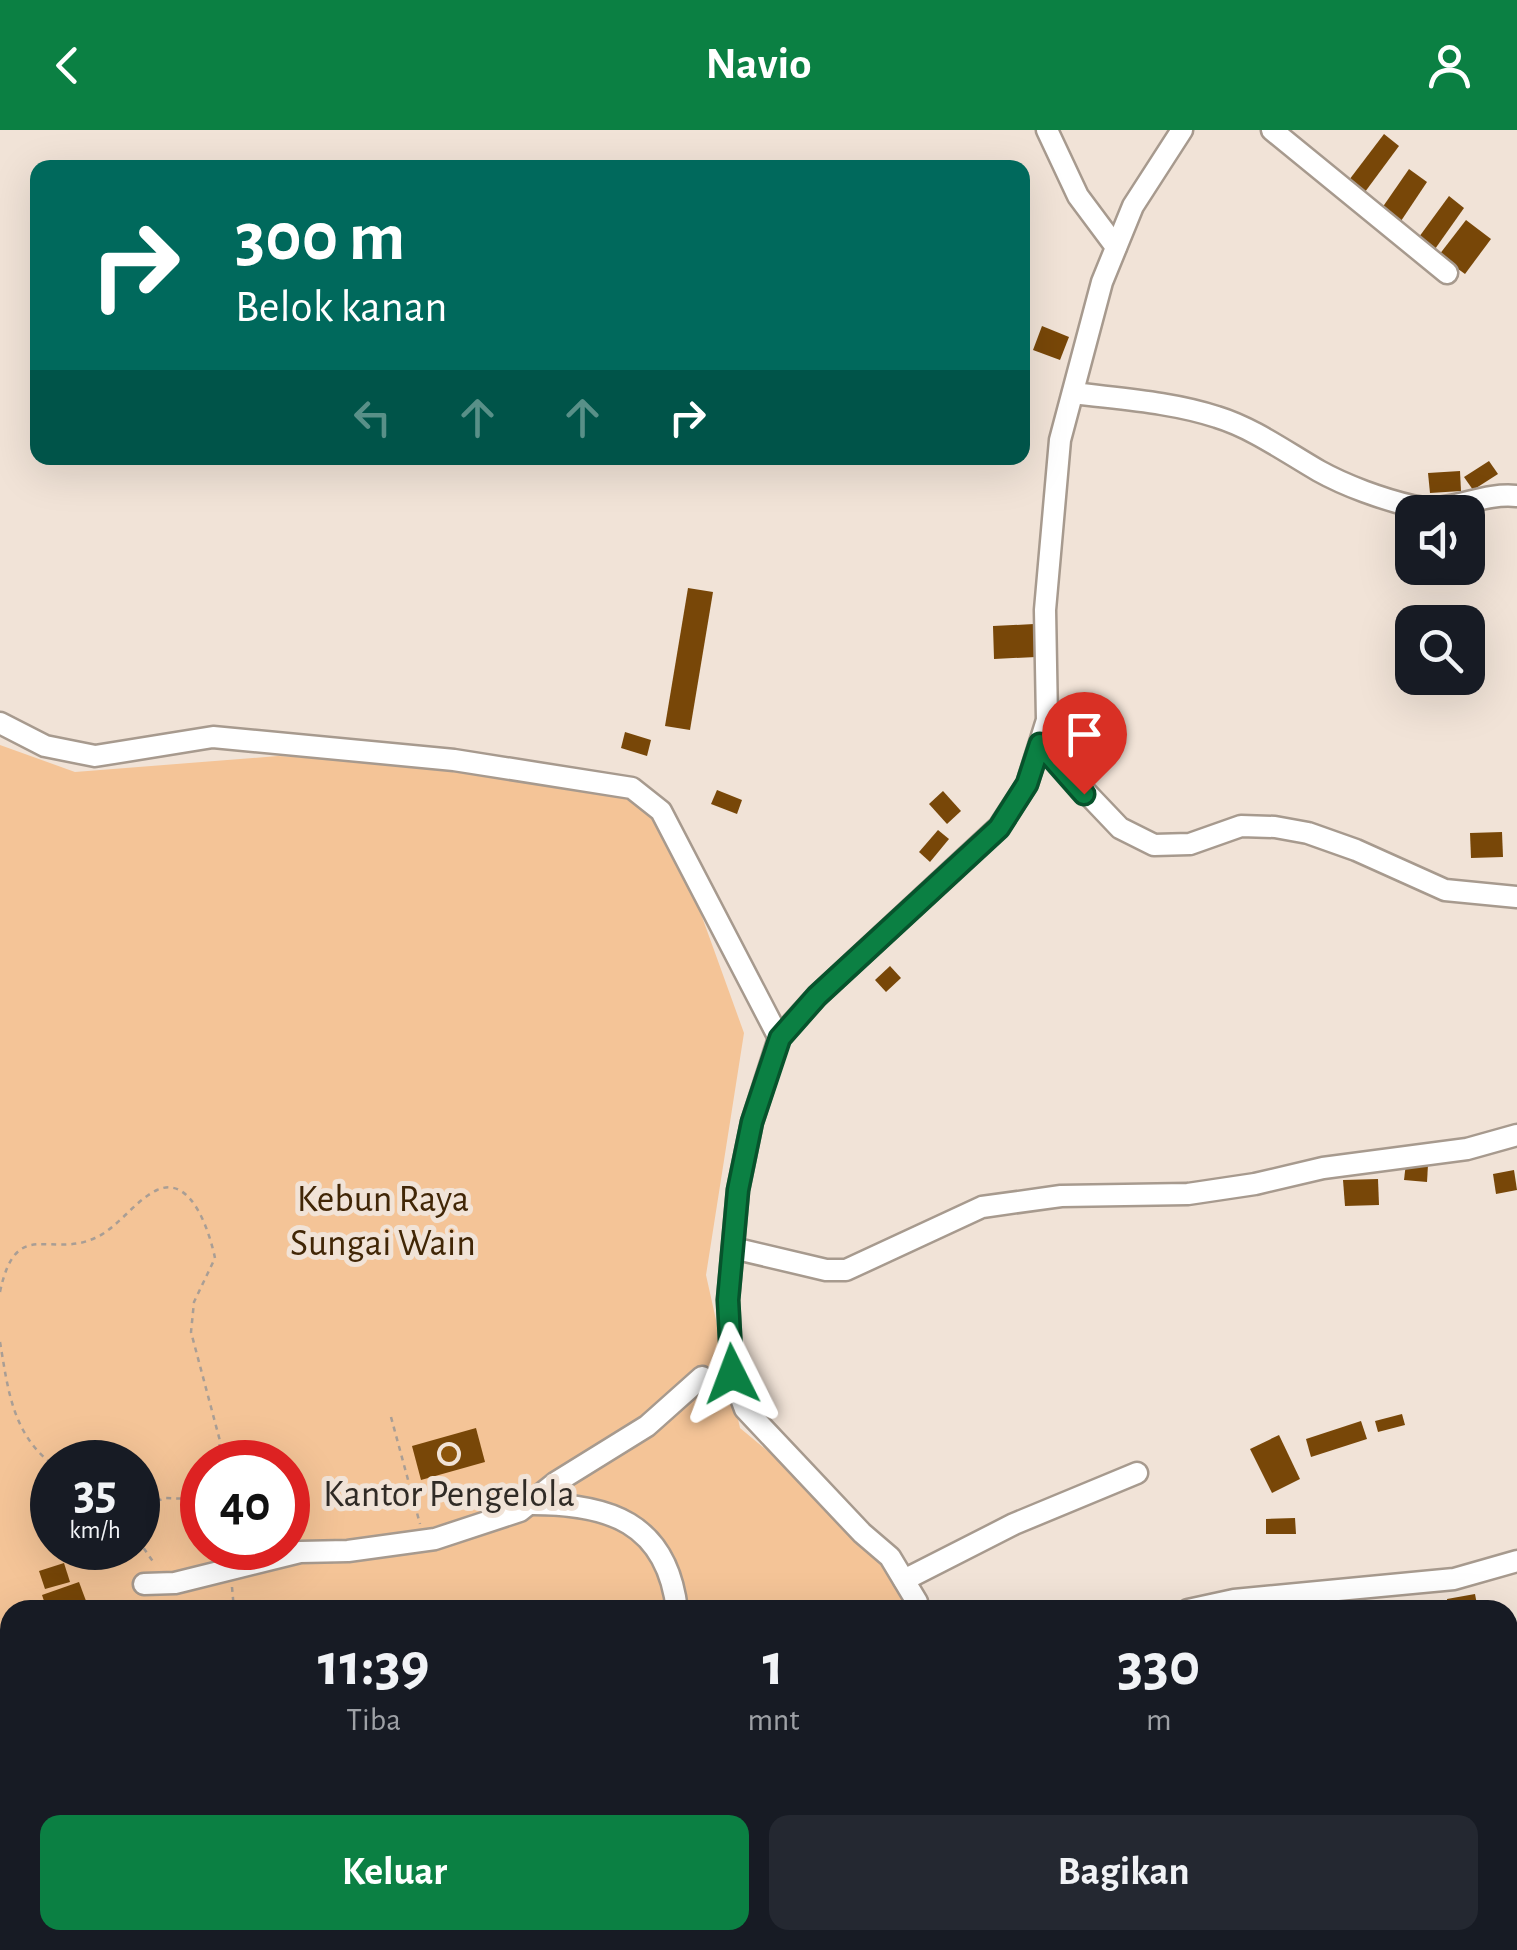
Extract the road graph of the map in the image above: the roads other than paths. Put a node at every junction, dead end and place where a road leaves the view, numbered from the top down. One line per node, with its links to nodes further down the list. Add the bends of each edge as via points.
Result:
1 (1046, 130): 4 (street, via 1078,196)
2 (1182, 130): 4 (street)
3 (1272, 130): 5 (street)
4 (1116, 247): 6 (street)
5 (1447, 273)
6 (1073, 393): 7 (street, via 1218,417 1323,473 1412,506 1435,510); 9 (street, via 1060,440 1046,610 1048,720)
7 (1517, 496)
8 (0, 723): 11 (street, via 45,746 95,756 213,737 454,760 632,788 662,811)
9 (1040, 744): 10 (street, via 1120,828 1154,845 1190,844 1241,826 1276,827 1356,850 1445,890); 11 (street, via 1027,784 999,828)
10 (1517, 897)
11 (780, 1038): 13 (street, via 752,1122)
12 (1517, 1135): 13 (street, via 1467,1150 1323,1168 1255,1184 982,1207 846,1270)
13 (733, 1248): 18 (street, via 732,1374 745,1408 890,1557)
14 (702, 1377): 16 (street, via 648,1426)
15 (1137, 1473): 18 (street)
16 (528, 1504): 19 (street, via 424,1540 300,1552); 20 (street, via 592,1508 641,1534 658,1547)
17 (1517, 1561): 22 (street, via 1454,1579)
18 (904, 1580): 21 (street)
19 (152, 1584)
20 (676, 1600)
21 (913, 1600)
22 (1234, 1600)

